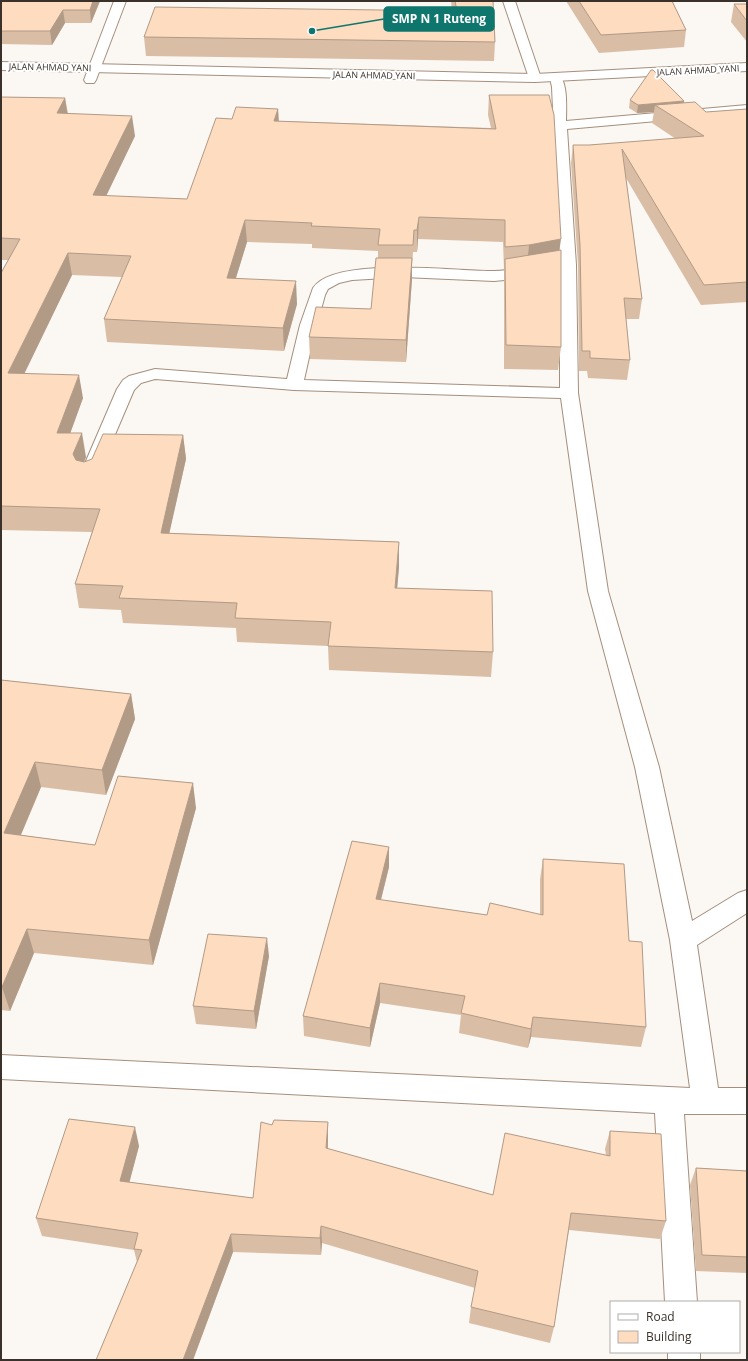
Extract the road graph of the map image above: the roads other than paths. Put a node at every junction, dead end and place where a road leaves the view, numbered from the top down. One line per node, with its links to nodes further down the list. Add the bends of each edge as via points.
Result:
1 (120, 1): 5 (main road)
2 (509, 1): 7 (main road)
3 (1, 66): 5 (main road, JALAN AHMAD YANI)
4 (747, 67): 11 (main road, JALAN AHMAD YANI)
5 (96, 68): 7 (main road, JALAN AHMAD YANI, via 284,79); 9 (main road)
6 (1, 78): 9 (main road, JALAN AHMAD YANI)
7 (535, 78): 11 (main road, JALAN AHMAD YANI)
8 (747, 78): 11 (main road, JALAN AHMAD YANI)
9 (90, 80): 10 (main road, JALAN AHMAD YANI)
10 (183, 82)
11 (557, 82): 12 (main road, JALAN AHMAD YANI, via 494,88); 14 (main road)
12 (300, 85)
13 (747, 109): 14 (main road)
14 (560, 126): 15 (main road)
15 (556, 268): 16 (main road, via 494,276 389,273 353,274 335,278 322,285 305,334); 17 (main road)
16 (294, 385): 17 (main road); 18 (main road, via 155,374 139,378 128,384 122,395)
17 (569, 393): 20 (main road, via 598,591 647,767)
18 (88, 478)
19 (747, 900): 20 (main road)
20 (683, 940): 23 (main road)
21 (1, 1067): 22 (main road)
22 (670, 1101): 23 (main road); 25 (main road)
23 (705, 1101): 24 (main road)
24 (747, 1101)
25 (681, 1301)

